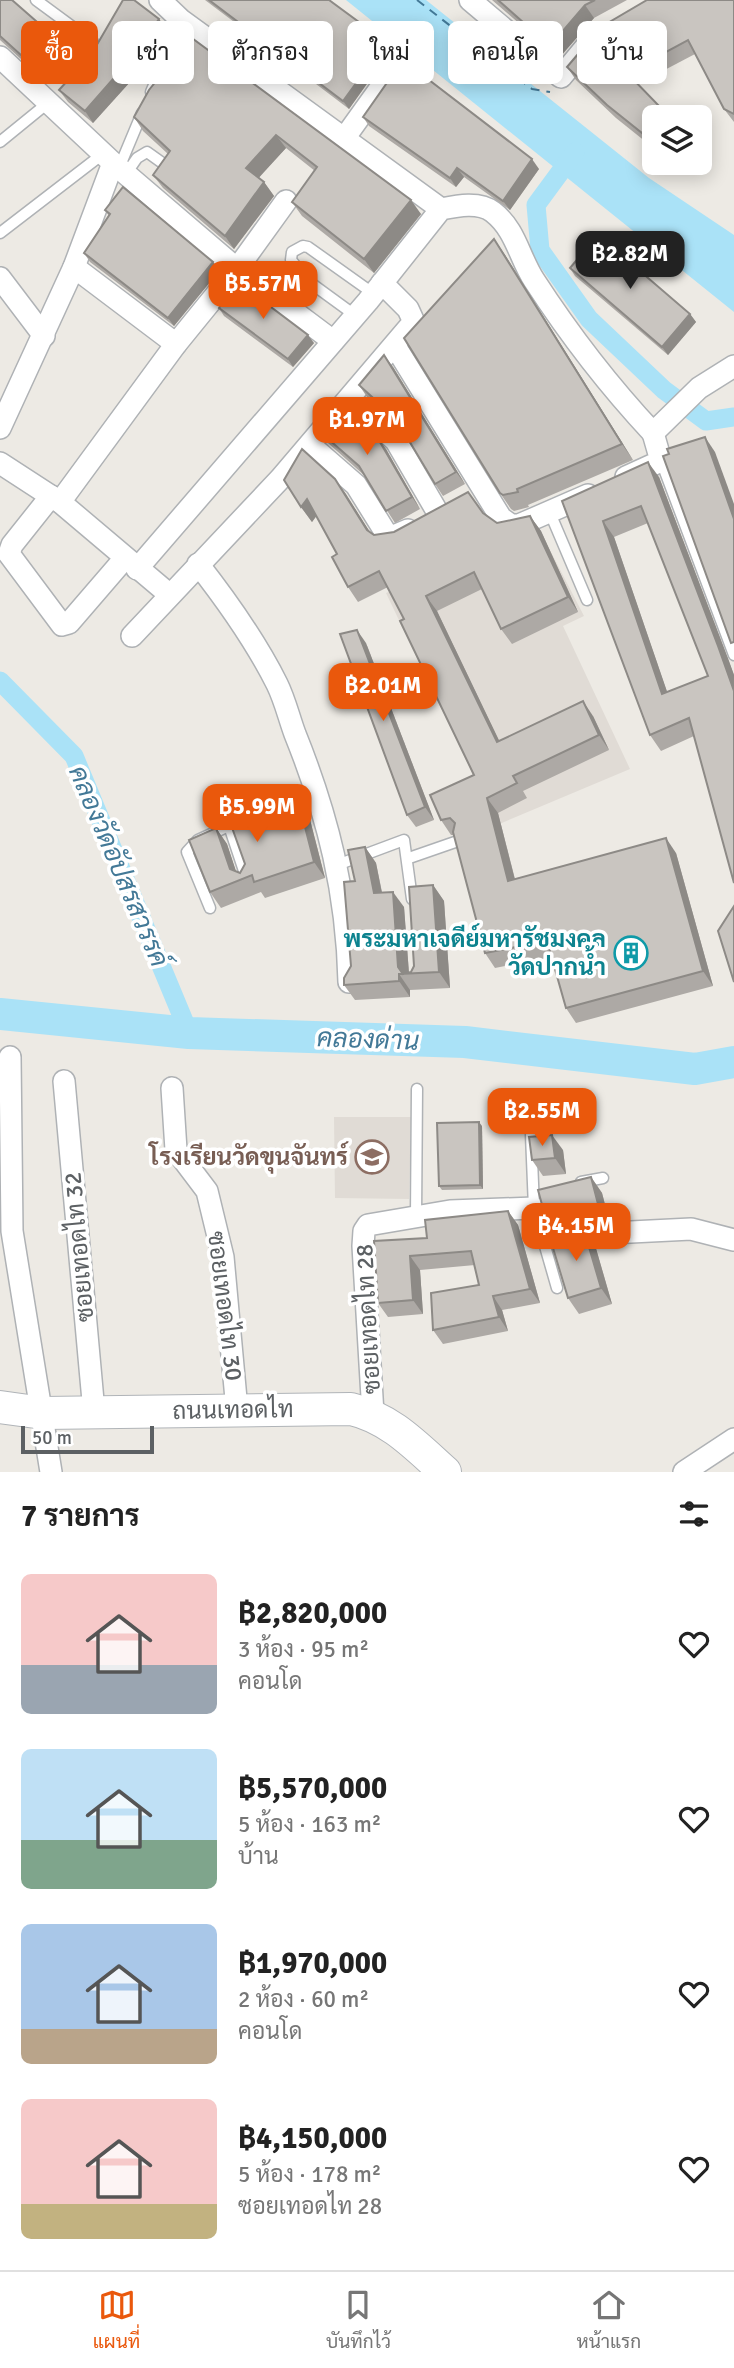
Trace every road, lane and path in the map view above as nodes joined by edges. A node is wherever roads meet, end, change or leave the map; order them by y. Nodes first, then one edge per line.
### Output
1 (36, 0) edge
2 (160, 0) edge
3 (470, 0) edge
4 (181, 20) junction
5 (64, 21) edge
6 (0, 57) edge
7 (577, 57) edge
8 (384, 84) edge
9 (49, 102) junction
10 (344, 140) junction
11 (0, 142) edge
12 (116, 164) junction
13 (167, 167) edge
14 (286, 201) dead end
15 (441, 209) junction
16 (0, 233) edge
17 (74, 267) junction
18 (237, 269) junction
19 (0, 278) edge
20 (378, 289) junction
21 (356, 316) junction
22 (44, 336) junction
23 (333, 341) junction
24 (176, 344) junction
25 (395, 346) junction
26 (734, 366) edge
27 (350, 399) junction
28 (659, 427) junction
29 (0, 428) edge
30 (310, 445) junction
31 (661, 461) junction
32 (0, 463) edge
33 (484, 489) junction
34 (56, 499) junction
35 (438, 513) junction
36 (550, 513) junction
37 (131, 564) junction
38 (198, 564) junction
39 (170, 594) junction
40 (587, 600) dead end
41 (132, 636) dead end
42 (734, 655) edge
43 (254, 815) edge
44 (229, 826) junction
45 (458, 841) edge
46 (409, 858) junction
47 (337, 865) junction
48 (248, 882) edge
49 (210, 908) edge
50 (413, 912) edge
51 (349, 982) edge
52 (10, 1056) dead end
53 (64, 1081) dead end
54 (172, 1088) dead end
55 (417, 1089) dead end
56 (530, 1135) edge
57 (603, 1178) dead end
58 (568, 1185) edge
59 (537, 1196) junction
60 (416, 1216) junction
61 (611, 1233) joint
62 (734, 1240) edge
63 (546, 1250) junction
64 (557, 1288) edge
65 (0, 1407) edge
66 (237, 1410) junction
67 (94, 1412) junction
68 (43, 1413) junction
69 (373, 1414) junction
70 (734, 1439) edge
71 (51, 1472) edge
72 (445, 1472) edge
73 (684, 1472) edge

1 - 5 lane
2 - 4 street
3 - 7 street
4 - 10 street
4 - 12 lane
6 - 9 street
8 - 10 street
9 - 11 lane
9 - 12 street
10 - 15 street
12 - 13 lane
12 - 16 lane
12 - 17 street
12 - 18 street
14 - 18 street
15 - 20 street
15 - 28 street
17 - 22 street
17 - 24 street
18 - 23 street
18 - 24 street
19 - 22 street
20 - 21 street
20 - 21 lane
20 - 25 street
21 - 23 street
22 - 29 street
23 - 37 street
24 - 34 street
25 - 27 street
25 - 33 street
26 - 28 street
27 - 30 street
27 - 35 street
28 - 31 street
30 - 35 street
30 - 38 street
31 - 36 street
31 - 42 lane
32 - 34 street
33 - 35 street
33 - 36 street
34 - 37 street
34 - 37 street
36 - 40 lane
37 - 39 street
38 - 39 street
38 - 47 street
39 - 41 street
43 - 44 lane
44 - 48 lane
44 - 49 lane
45 - 46 lane
46 - 47 lane
46 - 50 lane
47 - 51 street
52 - 68 street
53 - 67 street, ซอยเทอดไท 32
54 - 66 street, ซอยเทอดไท 30
55 - 60 lane
56 - 59 lane
57 - 58 lane
59 - 60 street, ซอยเทอดไท 28
59 - 63 lane
60 - 69 street, ซอยเทอดไท 28
61 - 62 street
61 - 63 lane
63 - 64 lane
65 - 68 main road, ถนนเทอดไท
66 - 67 main road, ถนนเทอดไท
66 - 69 main road, ถนนเทอดไท
67 - 68 main road, ถนนเทอดไท
68 - 71 street
69 - 72 main road, ถนนเทอดไท
70 - 73 street

